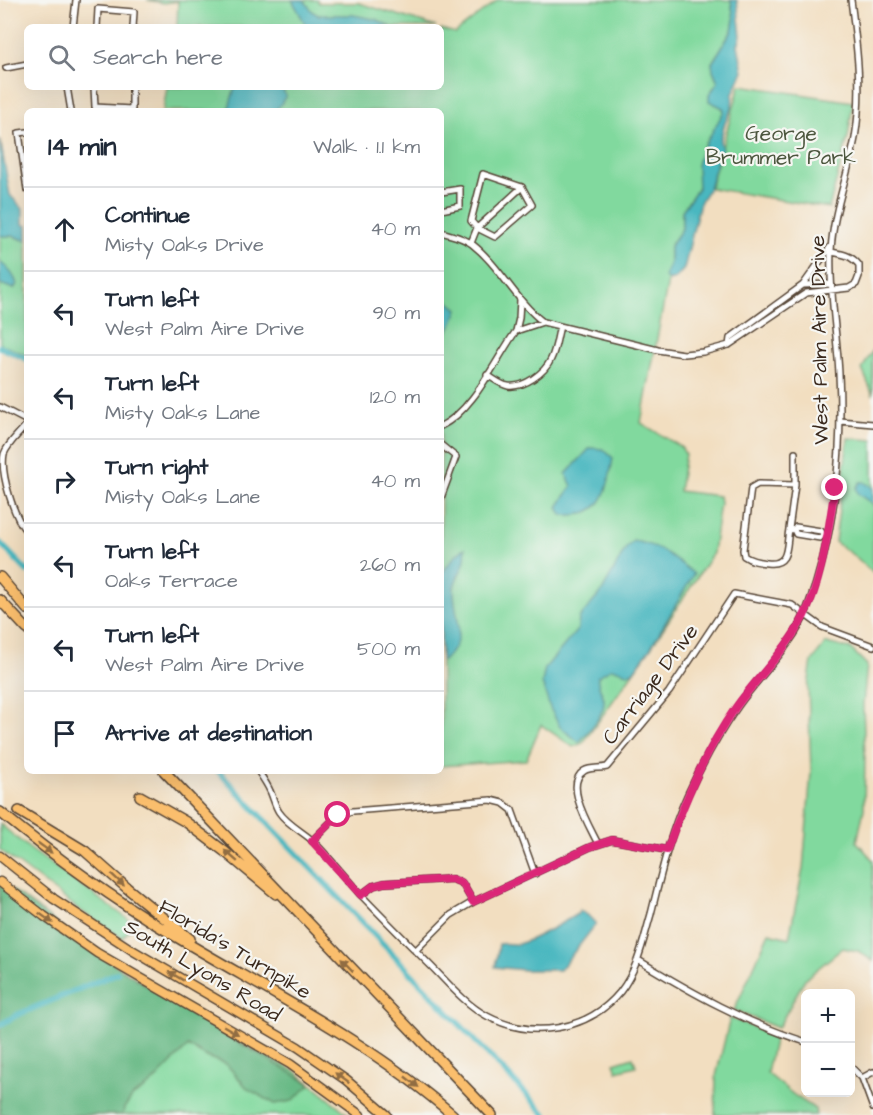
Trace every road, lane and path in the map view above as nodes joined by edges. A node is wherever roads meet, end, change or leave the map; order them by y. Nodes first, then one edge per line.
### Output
1 (76, 0) edge
2 (851, 0) edge
3 (73, 24) edge
4 (97, 24) edge
5 (133, 24) edge
6 (24, 65) edge
7 (6, 68) dead end
8 (68, 90) edge
9 (94, 90) edge
10 (132, 90) edge
11 (70, 108) edge
12 (120, 108) edge
13 (132, 108) edge
14 (24, 132) edge
15 (24, 169) edge
16 (522, 187) junction
17 (444, 192) edge
18 (444, 209) edge
19 (477, 228) junction
20 (444, 233) edge
21 (471, 243) junction
22 (832, 245) junction
23 (831, 252) junction
24 (803, 285) junction
25 (831, 287) junction
26 (520, 299) junction
27 (543, 322) junction
28 (560, 326) junction
29 (516, 331) junction
30 (729, 345) junction
31 (487, 375) junction
32 (0, 407) edge
33 (24, 421) edge
34 (840, 421) junction
35 (444, 424) edge
36 (873, 424) edge
37 (24, 427) edge
38 (444, 447) edge
39 (795, 453) dead end
40 (795, 485) junction
41 (444, 490) edge
42 (24, 529) edge
43 (792, 530) junction
44 (825, 535) junction
45 (0, 577) edge
46 (0, 600) edge
47 (24, 605) edge
48 (805, 614) junction
49 (24, 626) edge
50 (873, 646) edge
51 (167, 774) edge
52 (260, 774) edge
53 (140, 796) dead end
54 (19, 811) dead end
55 (0, 812) edge
56 (312, 841) junction
57 (598, 844) junction
58 (667, 850) junction
59 (0, 856) edge
60 (536, 874) junction
61 (0, 882) edge
62 (361, 895) junction
63 (473, 902) junction
64 (292, 906) junction
65 (202, 951) junction
66 (415, 951) junction
67 (638, 960) junction
68 (801, 1040) edge
69 (855, 1071) edge
70 (873, 1072) edge
71 (862, 1078) junction
72 (873, 1108) edge
73 (360, 1115) edge
74 (387, 1115) edge
75 (453, 1115) edge
76 (492, 1115) edge

1 - 3 street
2 - 22 street, West Palm Aire Drive
4 - 5 street
6 - 7 street
8 - 11 street
9 - 12 street
10 - 13 street
14 - 15 street
16 - 19 street
16 - 19 street
16 - 19 street
17 - 18 street
19 - 21 street
20 - 21 street
21 - 26 street
22 - 23 street, West Palm Aire Drive
22 - 24 street
23 - 25 street, West Palm Aire Drive
23 - 25 street
24 - 25 street
24 - 30 street
25 - 30 street
25 - 34 street, West Palm Aire Drive
26 - 27 street
26 - 29 street
27 - 28 street
27 - 29 street
28 - 30 street
28 - 31 street
29 - 31 street
31 - 35 street
32 - 33 street
34 - 36 street
34 - 44 street, West Palm Aire Drive
37 - 42 street
38 - 41 street
39 - 40 street
40 - 43 street
40 - 43 street
43 - 44 street
44 - 48 street, West Palm Aire Drive
45 - 47 highway
46 - 49 highway
48 - 50 street
48 - 57 street, Carriage Drive
48 - 58 street, West Palm Aire Drive
51 - 64 highway
52 - 56 street
64 -> 53 highway
54 -> 65 highway
55 -> 65 highway, Florida's Turnpike
56 - 60 street
56 - 62 street
57 - 58 street
57 - 60 street
58 - 67 street, West Palm Aire Drive
74 -> 59 main road, South Lyons Road
60 - 63 street
61 -> 73 main road, South Lyons Road
62 - 63 street
62 - 66 street
63 - 66 street
76 -> 64 highway
65 -> 75 highway, Florida's Turnpike
66 - 67 street, West Palm Aire Drive
67 - 68 street
69 - 71 street
70 - 71 street
71 - 72 street

